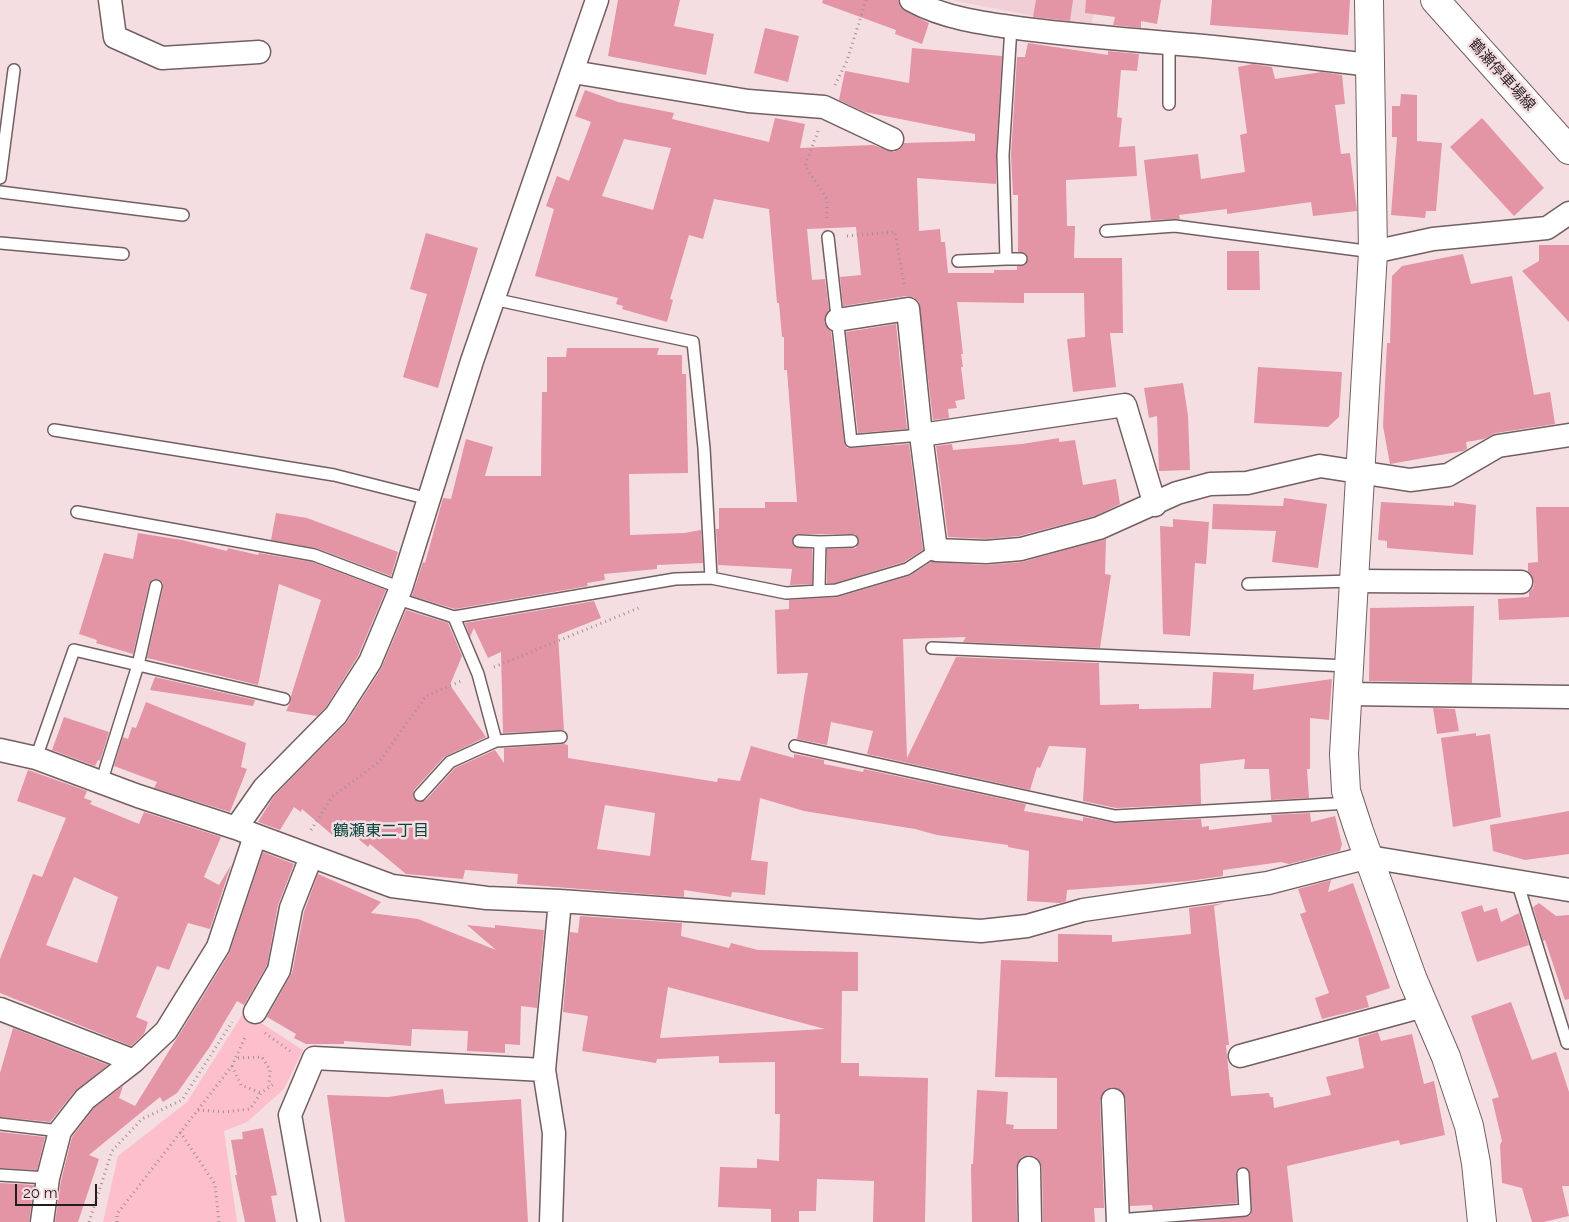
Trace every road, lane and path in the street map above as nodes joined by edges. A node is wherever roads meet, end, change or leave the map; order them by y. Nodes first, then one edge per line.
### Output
1 (110, 0) edge
2 (597, 0) edge
3 (866, 0) edge
4 (911, 0) edge
5 (1369, 0) edge
6 (1435, 0) edge
7 (1012, 27) junction
8 (1169, 43) junction
9 (259, 52) dead end
10 (1368, 66) junction
11 (14, 70) dead end
12 (573, 72) junction
13 (1169, 104) dead end
14 (824, 107) junction
15 (892, 139) dead end
16 (1569, 150) edge
17 (0, 178) edge
18 (0, 192) edge
19 (1569, 213) edge
20 (183, 215) dead end
21 (1106, 231) dead end
22 (828, 237) junction
23 (0, 244) edge
24 (1373, 252) junction
25 (123, 254) dead end
26 (1006, 259) junction
27 (1021, 259) dead end
28 (958, 261) dead end
29 (493, 300) junction
30 (908, 309) junction
31 (837, 320) junction
32 (54, 430) dead end
33 (921, 435) junction
34 (1569, 435) edge
35 (1358, 473) junction
36 (429, 499) junction
37 (1155, 505) junction
38 (77, 512) dead end
39 (852, 540) dead end
40 (799, 541) dead end
41 (820, 542) junction
42 (936, 550) junction
43 (711, 578) junction
44 (1352, 581) junction
45 (1521, 582) dead end
46 (1248, 584) dead end
47 (156, 586) dead end
48 (819, 590) junction
49 (398, 593) junction
50 (454, 617) junction
51 (932, 648) dead end
52 (138, 665) junction
53 (1349, 666) junction
54 (1347, 694) junction
55 (1569, 697) edge
56 (284, 699) dead end
57 (561, 737) dead end
58 (496, 741) junction
59 (795, 746) dead end
60 (0, 750) edge
61 (36, 758) junction
62 (101, 783) junction
63 (420, 795) dead end
64 (1350, 803) junction
65 (246, 832) junction
66 (311, 857) junction
67 (1369, 857) junction
68 (1517, 881) junction
69 (1569, 890) edge
70 (560, 901) junction
71 (1424, 1006) junction
72 (0, 1009) edge
73 (253, 1018) junction
74 (233, 1020) dead end
75 (1567, 1043) dead end
76 (291, 1052) dead end
77 (1240, 1056) dead end
78 (238, 1058) junction
79 (134, 1062) junction
80 (232, 1066) junction
81 (544, 1070) junction
82 (276, 1082) dead end
83 (269, 1087) junction
84 (262, 1093) junction
85 (1113, 1100) dead end
86 (197, 1110) junction
87 (0, 1124) edge
88 (60, 1131) junction
89 (180, 1132) junction
90 (1029, 1168) dead end
91 (1243, 1174) dead end
92 (0, 1175) edge
93 (48, 1178) junction
94 (1118, 1221) edge
95 (42, 1222) edge
96 (89, 1222) edge
97 (117, 1222) edge
98 (219, 1222) edge
99 (309, 1222) edge
100 (552, 1222) edge
101 (1030, 1222) edge
102 (1482, 1222) edge

1 - 9 street
2 - 12 street
3 - 14 path
4 - 7 street
5 - 10 street
6 - 16 street, 鶴瀬停車場線
7 - 8 street
7 - 26 lane
8 - 10 street
8 - 13 lane
10 - 24 street
11 - 17 lane
12 - 14 street
12 - 29 street
14 - 15 street
14 - 22 path
18 - 20 lane
19 - 24 street
21 - 24 lane
22 - 30 path
22 - 31 lane
23 - 25 lane
24 - 35 street
26 - 27 lane
26 - 28 lane
29 - 36 street
29 - 43 lane
30 - 31 street
30 - 33 street
31 - 33 lane
32 - 36 lane
33 - 37 street
33 - 42 street
34 - 35 street
35 - 37 street
35 - 44 street
36 - 49 street
37 - 42 street
38 - 49 lane
39 - 41 lane
40 - 41 lane
41 - 48 lane
42 - 48 lane
43 - 48 lane
43 - 50 lane
44 - 45 street
44 - 46 lane
44 - 53 street
47 - 52 lane
49 - 50 lane
49 - 65 street
50 - 58 lane
51 - 53 lane
52 - 56 lane
52 - 61 lane
52 - 62 lane
53 - 54 street
54 - 55 street
54 - 64 street
57 - 58 lane
58 - 63 lane
59 - 64 lane
60 - 61 street
61 - 62 street
62 - 65 street
64 - 67 street
65 - 66 street
65 - 79 street
66 - 70 street
66 - 73 street
67 - 68 street
67 - 70 street
67 - 71 street
68 - 69 street
68 - 75 lane
70 - 81 street
71 - 77 street
71 - 102 street
72 - 79 street
73 - 76 path
73 - 78 path
74 - 96 path
78 - 80 path
78 - 83 path
79 - 88 street
80 - 84 path
80 - 86 path
81 - 99 street
81 - 100 street
82 - 83 path
83 - 84 path
84 - 86 path
85 - 94 street
86 - 89 path
87 - 88 lane
88 - 93 street
89 - 97 path
89 - 98 path
90 - 101 street
91 - 94 lane
92 - 93 lane
93 - 95 street

